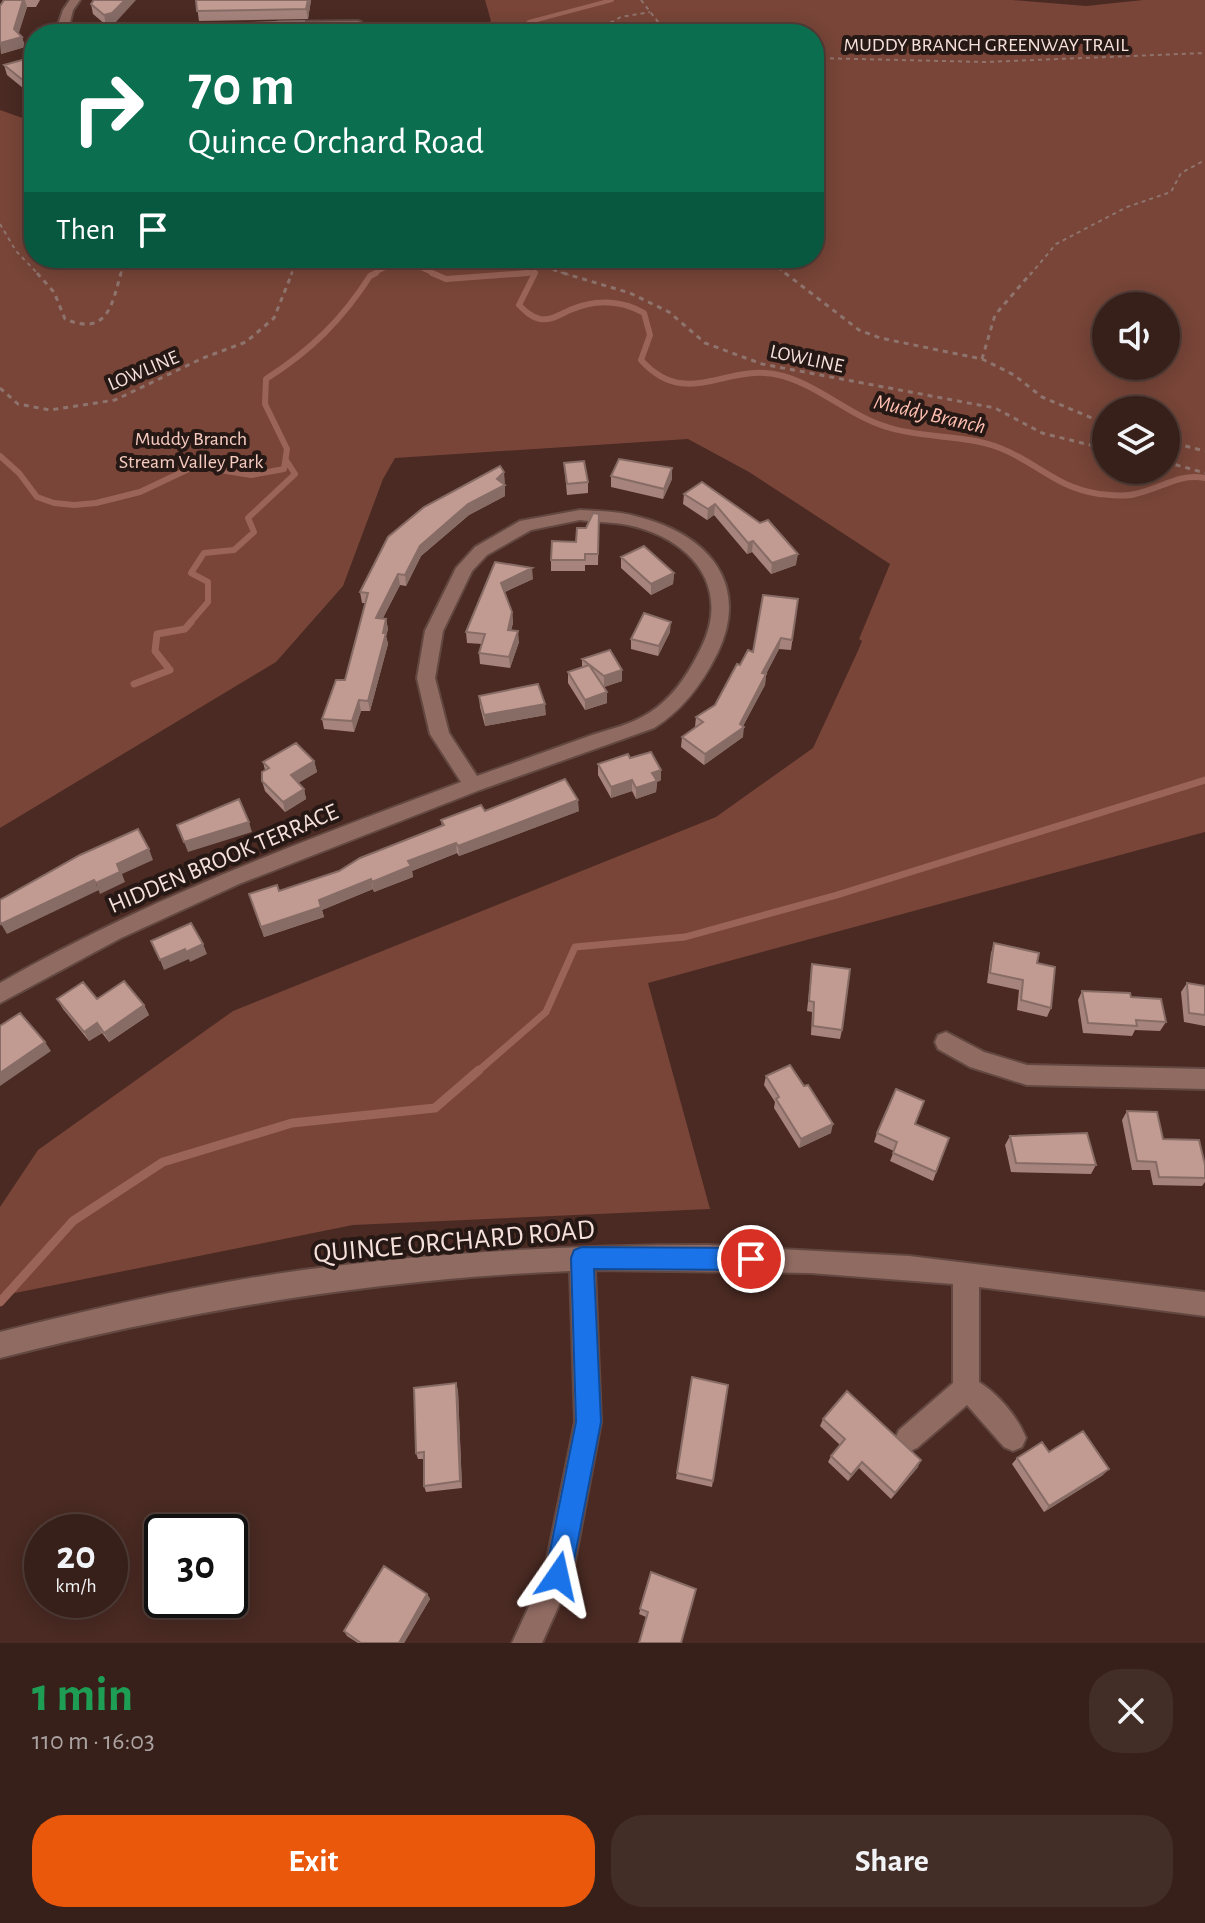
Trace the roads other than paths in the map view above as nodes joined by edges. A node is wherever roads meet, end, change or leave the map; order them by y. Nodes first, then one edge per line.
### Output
1 (75, 0) edge
2 (64, 24) edge
3 (473, 785) junction
4 (0, 994) edge
5 (946, 1042) dead end
6 (1205, 1079) edge
7 (582, 1258) junction
8 (966, 1274) junction
9 (1205, 1304) edge
10 (0, 1345) edge
11 (966, 1389) junction
12 (1013, 1438) dead end
13 (908, 1439) dead end
14 (527, 1643) edge

1 - 2 street
3 - 3 street, HIDDEN BROOK TERRACE
3 - 4 street, HIDDEN BROOK TERRACE
5 - 6 street
7 - 8 street, QUINCE ORCHARD ROAD
7 - 10 street, QUINCE ORCHARD ROAD
7 - 14 street
8 - 9 street, QUINCE ORCHARD ROAD
8 - 11 street
11 - 12 street
11 - 13 street

